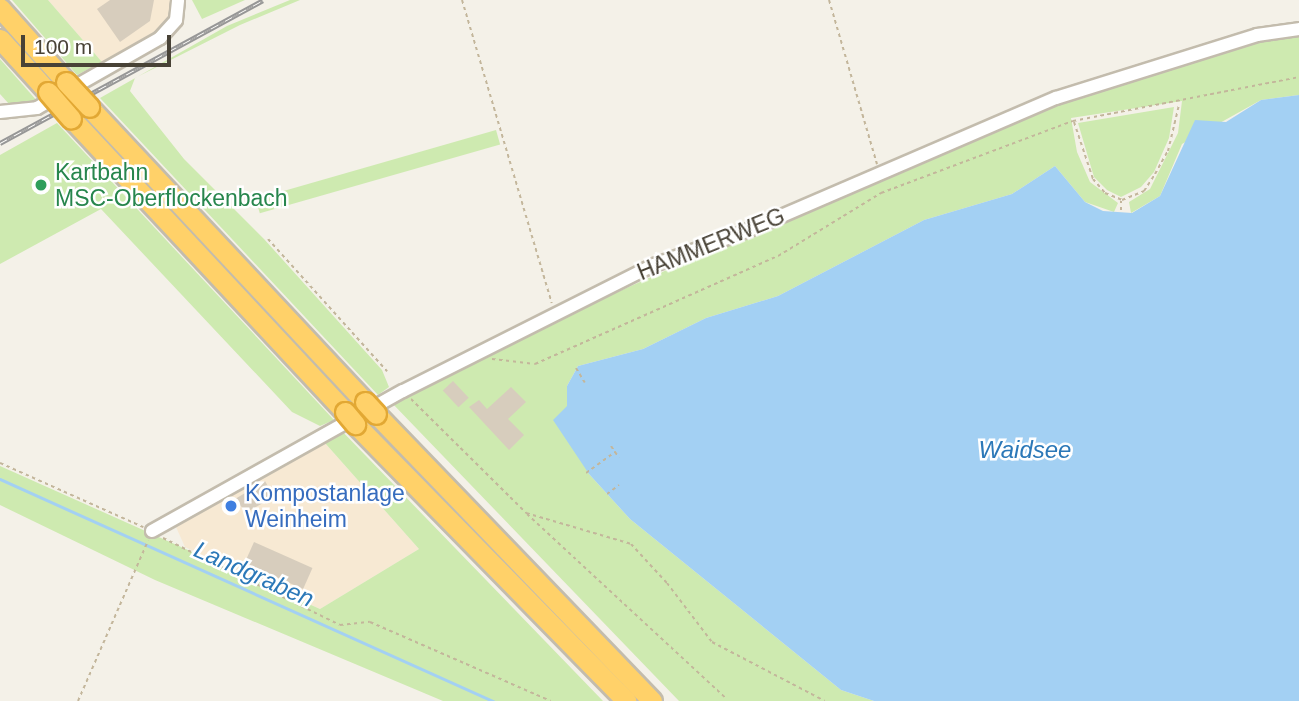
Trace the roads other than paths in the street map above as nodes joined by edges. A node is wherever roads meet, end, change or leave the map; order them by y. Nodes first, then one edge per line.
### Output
1 (178, 0) edge
2 (0, 8) edge
3 (1299, 29) edge
4 (0, 39) edge
5 (42, 100) junction
6 (0, 112) edge
7 (150, 536) road end
8 (626, 701) edge
9 (652, 701) edge

1 - 5 street
2 - 9 highway, bridge
3 - 7 street, HAMMERWEG
4 - 5 highway
5 - 6 street
5 - 8 highway, bridge

